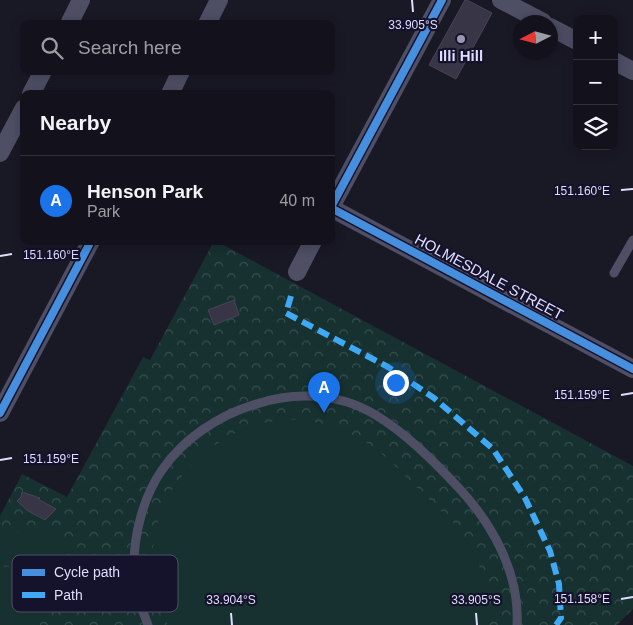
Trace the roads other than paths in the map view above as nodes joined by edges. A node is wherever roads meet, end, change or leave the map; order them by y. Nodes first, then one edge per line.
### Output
1 (81, 0) edge
2 (219, 0) edge
3 (442, 0) edge
4 (501, 0) edge
5 (530, 15) edge
6 (71, 20) edge
7 (209, 20) edge
8 (558, 30) edge
9 (573, 39) edge
10 (618, 63) edge
11 (633, 71) edge
12 (41, 75) edge
13 (180, 75) edge
14 (33, 90) edge
15 (172, 90) edge
16 (20, 116) edge
17 (0, 153) edge
18 (335, 201) edge
19 (335, 210) edge
20 (633, 240) edge
21 (89, 245) edge
22 (311, 245) edge
23 (297, 272) dead end
24 (614, 273) dead end
25 (633, 369) edge
26 (0, 413) edge
27 (134, 555) edge
28 (144, 612) edge
29 (148, 625) edge
30 (517, 625) edge

1 - 6 street
2 - 7 street
3 - 18 street
4 - 5 street
8 - 9 street
10 - 11 street
12 - 14 street
13 - 15 street
16 - 17 street
19 - 25 street, HOLMESDALE STREET
20 - 24 lane
21 - 26 street
22 - 23 street
27 - 30 lane
28 - 29 lane

